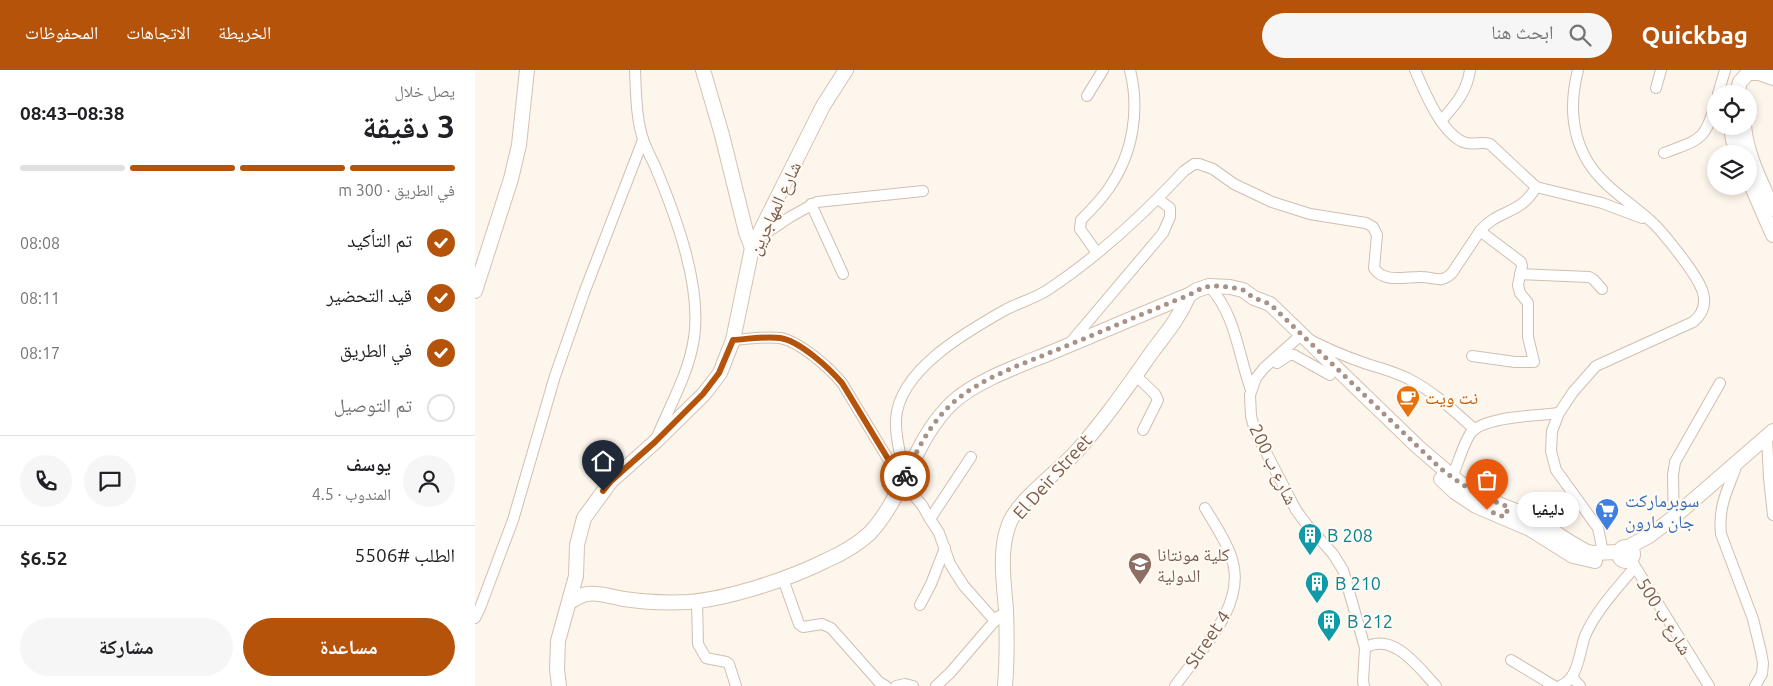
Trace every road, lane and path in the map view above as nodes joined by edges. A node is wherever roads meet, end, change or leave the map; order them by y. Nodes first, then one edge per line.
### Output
1 (527, 70) edge
2 (635, 70) edge
3 (703, 70) edge
4 (846, 70) edge
5 (1103, 70) edge
6 (1130, 70) edge
7 (1415, 70) edge
8 (1470, 70) edge
9 (1578, 70) edge
10 (1661, 70) edge
11 (1725, 70) edge
12 (1747, 71) edge
13 (1773, 78) edge
14 (1721, 85) edge
15 (1740, 85) edge
16 (1656, 88) dead end
17 (1087, 96) dead end
18 (1441, 121) junction
19 (1707, 127) edge
20 (1746, 135) edge
21 (643, 140) junction
22 (1664, 153) dead end
23 (1536, 187) junction
24 (1757, 190) edge
25 (923, 191) dead end
26 (1762, 196) junction
27 (1158, 199) junction
28 (811, 204) junction
29 (1773, 209) edge
30 (1654, 224) junction
31 (1480, 231) junction
32 (1773, 235) edge
33 (754, 244) junction
34 (1097, 253) junction
35 (843, 274) dead end
36 (1520, 274) junction
37 (1209, 286) junction
38 (1602, 289) dead end
39 (475, 291) edge
40 (1189, 295) junction
41 (1297, 337) junction
42 (733, 340) junction
43 (1069, 344) junction
44 (1472, 356) dead end
45 (1259, 374) junction
46 (1331, 375) junction
47 (1136, 376) junction
48 (1720, 383) dead end
49 (1251, 390) junction
50 (1559, 413) junction
51 (1474, 429) junction
52 (1143, 430) dead end
53 (1770, 438) edge
54 (655, 442) junction
55 (971, 457) dead end
56 (1737, 463) junction
57 (904, 478) junction
58 (1732, 478) junction
59 (1450, 481) junction
60 (1205, 508) dead end
61 (1773, 515) edge
62 (930, 518) junction
63 (1674, 522) junction
64 (1566, 546) junction
65 (945, 548) junction
66 (1603, 552) junction
67 (1627, 557) junction
68 (577, 569) junction
69 (783, 578) junction
70 (595, 594) junction
71 (697, 601) junction
72 (570, 602) junction
73 (920, 605) dead end
74 (1006, 608) junction
75 (475, 618) edge
76 (995, 621) junction
77 (1365, 648) junction
78 (1511, 660) dead end
79 (1699, 672) junction
80 (1572, 677) junction
81 (1757, 685) edge
82 (559, 686) edge
83 (736, 686) edge
84 (885, 686) edge
85 (896, 686) edge
86 (913, 686) edge
87 (936, 686) edge
88 (1005, 686) edge
89 (1175, 686) edge
90 (1364, 686) edge
91 (1436, 686) edge
92 (1554, 686) edge
93 (1560, 686) edge
94 (1580, 686) edge
95 (1697, 686) edge
96 (1709, 686) edge

1 - 39 street
2 - 21 street
3 - 33 street
4 - 33 street, شارع المهاجرين
5 - 17 street
6 - 34 street
7 - 18 street
8 - 18 street
9 - 30 street
10 - 16 street
11 - 14 street
12 - 13 street
12 - 15 street
18 - 23 street
19 - 22 street
20 - 26 street
21 - 54 street
21 - 75 street
23 - 30 street
23 - 31 street
24 - 26 street
25 - 28 street
26 - 29 street
26 - 32 street
27 - 31 street
27 - 34 street
27 - 43 street
28 - 33 street
28 - 35 street
30 - 50 street
31 - 36 street
33 - 42 street, شارع المهاجرين
34 - 57 street
36 - 38 street
36 - 44 street
37 - 40 street
37 - 41 street
37 - 49 street
40 - 43 street
40 - 47 street, El Deir Street
41 - 45 street, شارع ب 200
41 - 46 street
41 - 51 street
41 - 59 street
42 - 54 street, شارع المهاجرين
42 - 57 street
43 - 57 street
45 - 46 street
45 - 49 street, شارع ب 200
46 - 59 street
47 - 52 street
47 - 74 street, El Deir Street
48 - 63 street
49 - 77 street, شارع ب 200
50 - 51 street
50 - 66 street
51 - 59 street
53 - 56 street
53 - 58 street
53 - 61 street
54 - 68 street, شارع المهاجرين
55 - 62 street
56 - 58 street
56 - 63 street
57 - 62 street
57 - 69 street
58 - 63 street
58 - 81 street
59 - 64 street
60 - 89 street, Street 4
62 - 65 street
63 - 67 street
64 - 66 street
64 - 67 street
65 - 73 street
65 - 76 street
66 - 67 street
67 - 79 street, شارع ب 500
67 - 80 street
68 - 70 street
68 - 72 street, شارع المهاجرين
69 - 71 street
69 - 84 street
70 - 71 street
70 - 72 street
71 - 83 street
72 - 82 street, شارع المهاجرين
74 - 76 street
74 - 88 street, El Deir Street
76 - 87 street
77 - 90 street, شارع ب 200
77 - 91 street
78 - 92 street
79 - 95 street
79 - 96 street, شارع ب 500
80 - 93 street
80 - 94 street
85 - 86 street

